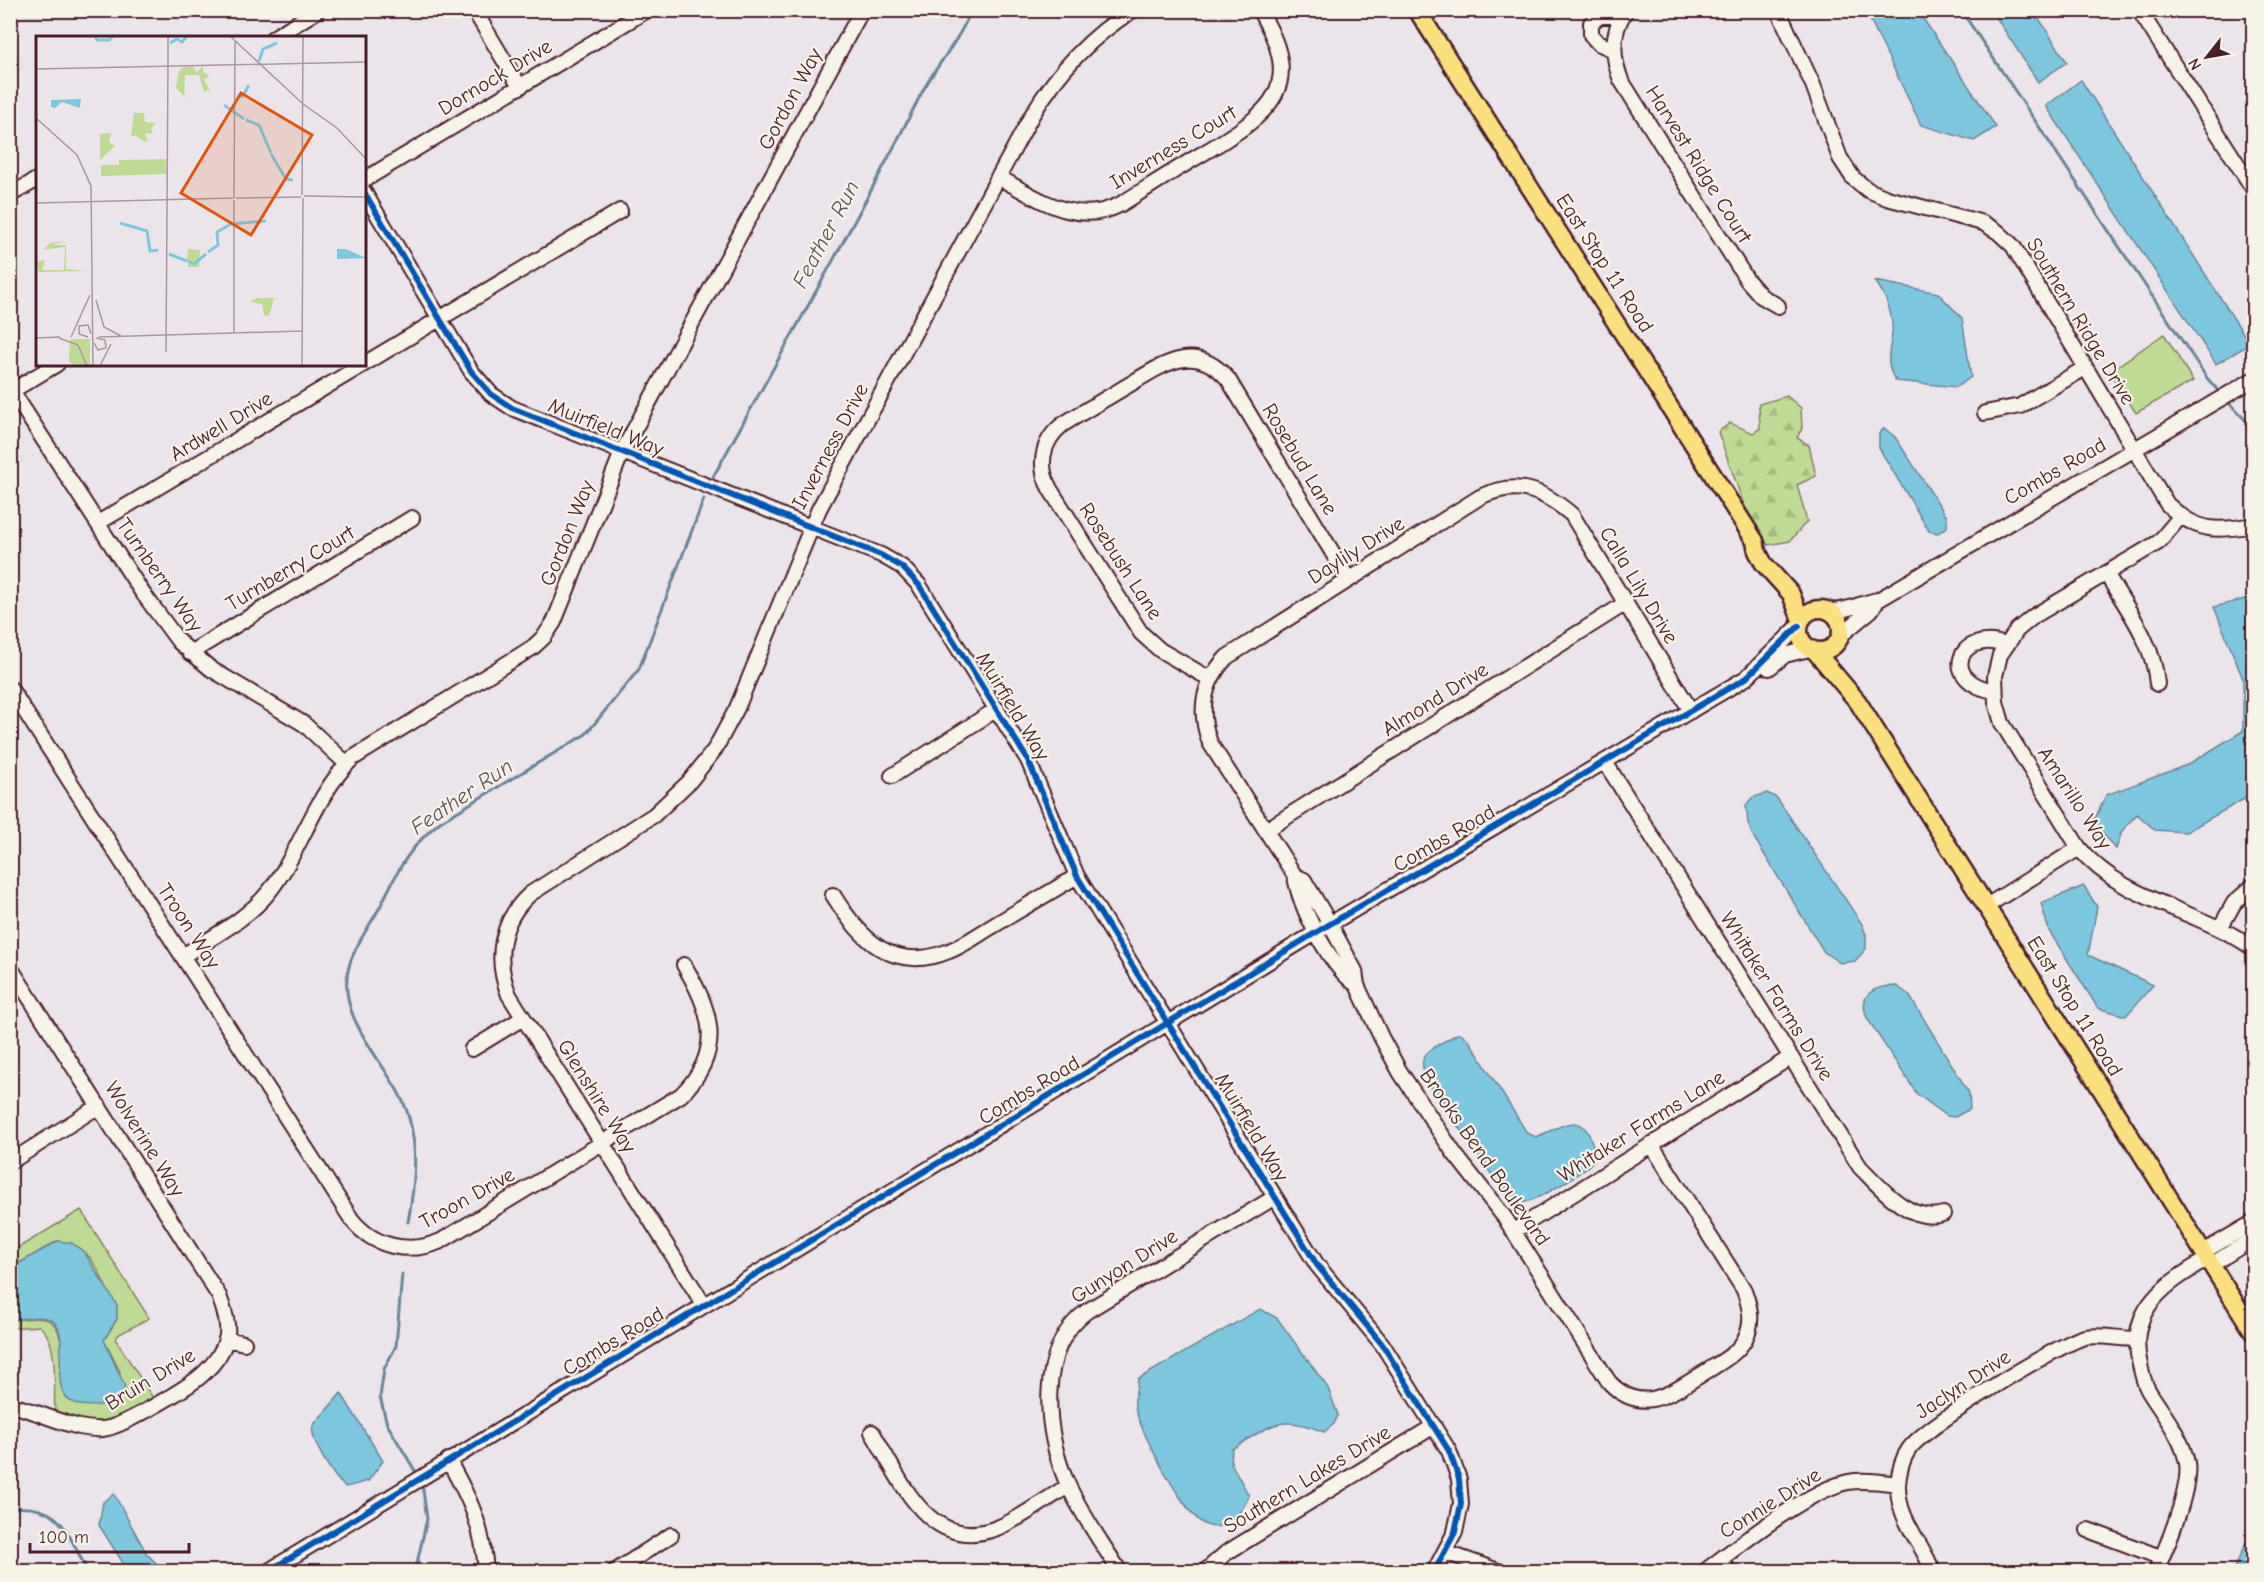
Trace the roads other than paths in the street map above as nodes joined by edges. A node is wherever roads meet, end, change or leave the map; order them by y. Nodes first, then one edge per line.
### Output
1 (318, 10) edge
2 (474, 10) edge
3 (647, 10) edge
4 (862, 10) edge
5 (1259, 10) edge
6 (1417, 10) edge
7 (1778, 10) edge
8 (2139, 10) edge
9 (1128, 12) edge
10 (1624, 13) edge
11 (276, 36) edge
12 (1614, 50) junction
13 (520, 87) junction
14 (998, 177) junction
15 (366, 179) edge
16 (36, 180) edge
17 (2253, 190) edge
18 (10, 195) edge
19 (366, 195) edge
20 (620, 211) dead end
21 (1778, 306) dead end
22 (440, 319) junction
23 (366, 363) edge
24 (1212, 365) joint
25 (53, 366) edge
26 (361, 366) edge
27 (2085, 368) junction
28 (2253, 379) edge
29 (11, 390) edge
30 (1985, 414) dead end
31 (2134, 449) junction
32 (622, 452) junction
33 (1539, 492) joint
34 (2180, 517) junction
35 (412, 518) dead end
36 (98, 523) junction
37 (2253, 525) edge
38 (810, 527) junction
39 (1755, 541) junction
40 (2106, 573) junction
41 (1349, 580) junction
42 (1878, 600) junction
43 (1626, 603) junction
44 (1826, 610) junction
45 (1800, 623) junction
46 (1839, 639) junction
47 (2006, 645) junction
48 (1812, 650) junction
49 (190, 653) junction
50 (1746, 678) junction
51 (1210, 679) junction
52 (2157, 684) dead end
53 (10, 688) edge
54 (1995, 692) junction
55 (1858, 702) junction
56 (997, 709) junction
57 (1691, 711) junction
58 (1605, 762) junction
59 (347, 764) junction
60 (892, 776) dead end
61 (1266, 830) junction
62 (2079, 848) junction
63 (1077, 876) junction
64 (1295, 876) junction
65 (2253, 885) edge
66 (833, 895) dead end
67 (523, 900) joint
68 (1985, 907) junction
69 (1330, 924) junction
70 (2220, 928) junction
71 (1317, 932) junction
72 (2253, 949) edge
73 (183, 956) junction
74 (684, 965) dead end
75 (10, 967) edge
76 (1357, 985) junction
77 (523, 1018) junction
78 (1169, 1024) junction
79 (472, 1049) dead end
80 (1791, 1057) junction
81 (99, 1106) junction
82 (602, 1143) junction
83 (1651, 1144) junction
84 (10, 1162) edge
85 (331, 1187) joint
86 (1275, 1197) junction
87 (1943, 1214) dead end
88 (2253, 1222) edge
89 (1514, 1231) junction
90 (2253, 1238) edge
91 (2207, 1258) junction
92 (704, 1305) junction
93 (2253, 1333) edge
94 (226, 1339) junction
95 (2134, 1339) junction
96 (244, 1344) dead end
97 (10, 1405) edge
98 (1434, 1426) junction
99 (872, 1432) dead end
100 (448, 1460) junction
101 (1898, 1484) junction
102 (1068, 1486) junction
103 (2088, 1530) dead end
104 (671, 1535) dead end
105 (1445, 1552) junction
106 (2160, 1557) junction
107 (1720, 1560) junction
108 (267, 1572) edge
109 (486, 1572) edge
110 (614, 1572) edge
111 (1119, 1572) edge
112 (1204, 1572) edge
113 (1434, 1572) edge
114 (1501, 1572) edge
115 (1704, 1572) edge
116 (1730, 1572) edge
117 (1933, 1572) edge
118 (2155, 1572) edge

1 - 11 street
2 - 13 street
3 - 13 street, Dornock Drive
4 - 32 street, Gordon Way
5 - 14 street, Inverness Court
6 - 39 main road, East Stop 11 Road
7 - 27 street, Southern Ridge Drive
8 - 17 street
9 - 14 street, Inverness Drive
10 - 12 street, Harvest Ridge Court
10 - 12 street
12 - 21 street, Harvest Ridge Court
13 - 15 street, Dornock Drive
14 - 38 street, Inverness Drive
16 - 18 street
19 - 22 street, Muirfield Way
20 - 22 street, Ardwell Drive
22 - 23 street, Ardwell Drive
22 - 32 street, Muirfield Way
24 - 41 street, Rosebud Lane
24 - 51 street, Rosebush Lane
25 - 29 street
26 - 36 street, Ardwell Drive
27 - 30 street
27 - 31 street, Southern Ridge Drive
28 - 31 street, Combs Road
29 - 36 street, Turnberry Way
31 - 34 street, Southern Ridge Drive
31 - 42 street, Combs Road
32 - 38 street, Muirfield Way
32 - 59 street, Gordon Way
33 - 41 street, Daylily Drive
33 - 43 street, Calla Lily Drive
34 - 37 street
34 - 40 street
35 - 49 street, Turnberry Court
36 - 49 street, Turnberry Way
38 - 56 street, Muirfield Way
38 - 67 street, Inverness Drive
39 - 44 main road, East Stop 11 Road
39 - 45 main road, East Stop 11 Road
40 - 47 street
40 - 52 street
41 - 51 street, Daylily Drive
42 - 44 street, Combs Road
42 - 46 street, Combs Road
43 - 57 street, Calla Lily Drive
43 - 61 street, Almond Drive
44 - 45 main road
44 - 46 main road
45 - 48 main road
45 - 50 street, Combs Road
46 - 48 main road
46 - 55 main road, East Stop 11 Road
47 - 54 street, Amarillo Way
47 - 54 street
48 - 50 street, Combs Road
48 - 55 main road, East Stop 11 Road
49 - 59 street, Turnberry Way
50 - 57 street, Combs Road
51 - 61 street
53 - 73 street, Troon Way
54 - 62 street, Amarillo Way
55 - 68 main road, East Stop 11 Road
56 - 60 street
56 - 63 street, Muirfield Way
57 - 58 street, Combs Road
58 - 69 street, Combs Road
58 - 80 street, Whitaker Farms Drive
59 - 73 street, Gordon Way
61 - 64 street
62 - 68 street
62 - 70 street, Amarillo Way
63 - 66 street
63 - 78 street, Muirfield Way
64 - 69 street
64 - 71 street
65 - 70 street
67 - 77 street, Glenshire Way
68 - 91 main road, East Stop 11 Road
69 - 71 street, Combs Road
69 - 76 street, Brooks Bend Boulevard
70 - 72 street, Amarillo Way
71 - 76 street
71 - 78 street, Combs Road
73 - 85 street, Troon Way
74 - 82 street, Troon Drive
75 - 81 street, Wolverine Way
76 - 89 street, Brooks Bend Boulevard
77 - 79 street
77 - 82 street, Glenshire Way
78 - 86 street, Muirfield Way
78 - 92 street, Combs Road
80 - 83 street, Whitaker Farms Lane
80 - 87 street, Whitaker Farms Drive
81 - 84 street
81 - 94 street, Wolverine Way
82 - 85 street, Troon Drive
82 - 92 street, Glenshire Way
83 - 89 street, Whitaker Farms Lane
83 - 89 street, Brooks Bend Boulevard
86 - 98 street, Muirfield Way
86 - 102 street, Gunyon Drive
88 - 91 street
90 - 91 street
91 - 93 main road, East Stop 11 Road
91 - 95 street
92 - 100 street, Combs Road
94 - 96 street
94 - 97 street, Bruin Drive
95 - 101 street, Jaclyn Drive
95 - 106 street
98 - 105 street, Muirfield Way
98 - 112 street, Southern Lakes Drive
99 - 102 street
100 - 108 street, Combs Road
100 - 109 street
101 - 107 street, Connie Drive
101 - 117 street, Jaclyn Drive
102 - 111 street, Gunyon Drive
103 - 106 street
104 - 110 street
105 - 113 street, Muirfield Way
105 - 114 street
106 - 118 street
107 - 115 street, Connie Drive
107 - 116 street

